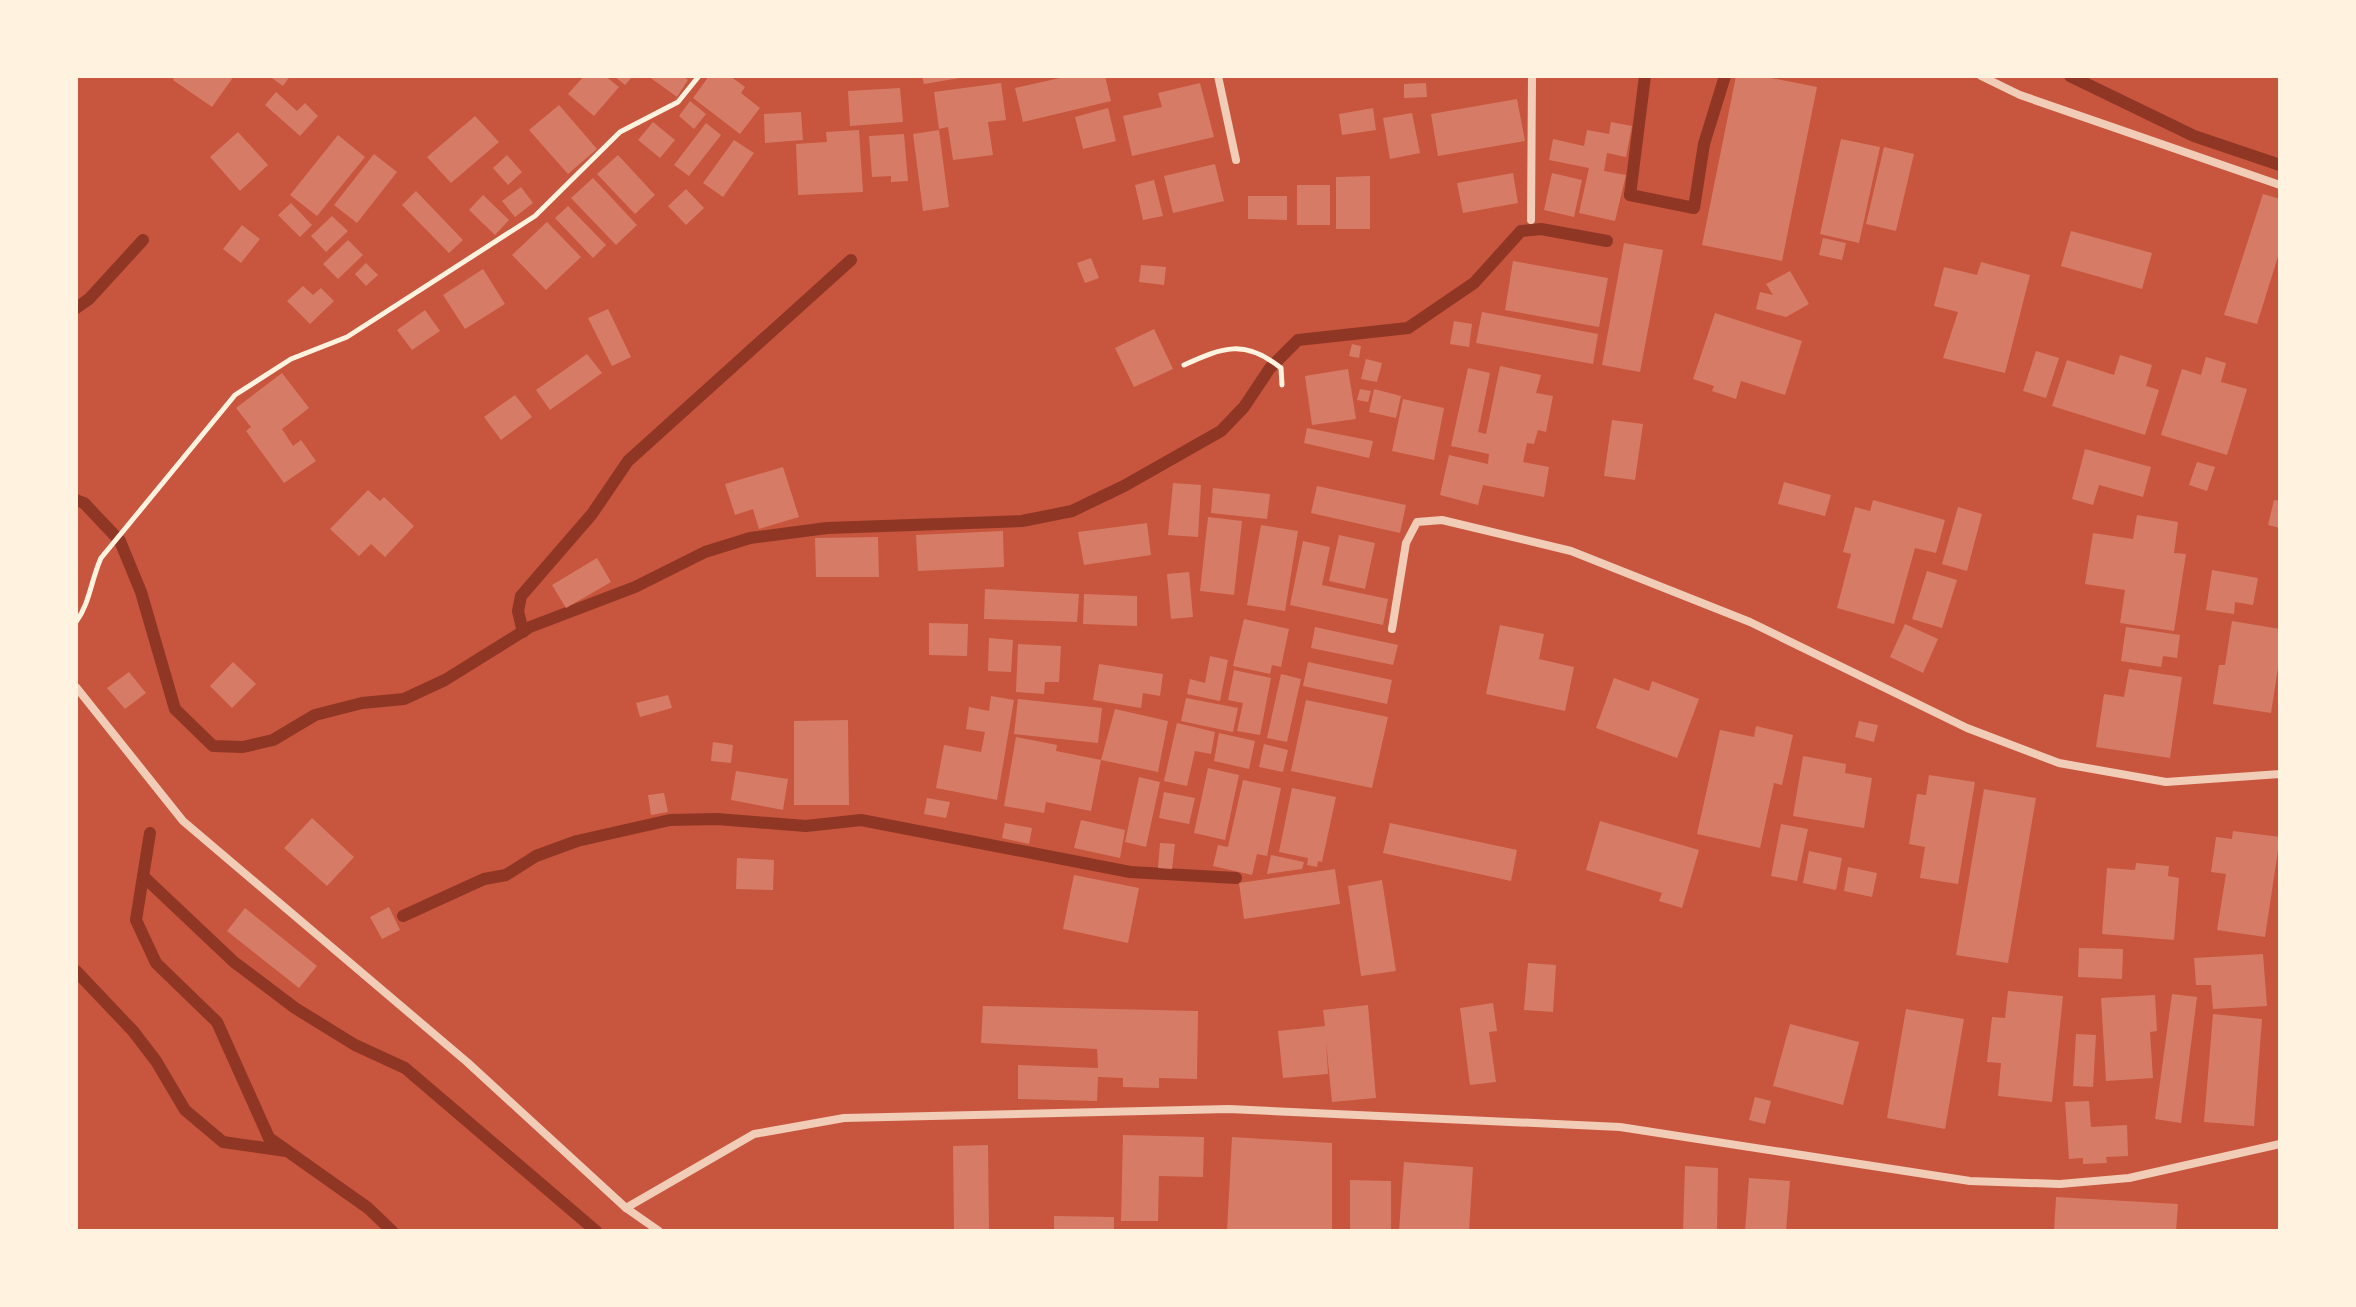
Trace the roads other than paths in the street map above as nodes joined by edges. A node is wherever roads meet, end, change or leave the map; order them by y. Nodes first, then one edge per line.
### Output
1 (1218, 76) edge
2 (1532, 76) edge
3 (1981, 76) edge
4 (1236, 160) dead end
5 (2280, 185) edge
6 (1531, 220) dead end
7 (1392, 629) dead end
8 (76, 687) edge
9 (2280, 774) edge
10 (2280, 1144) edge
11 (626, 1208) junction
12 (659, 1231) edge

1 - 4 street
2 - 6 street
3 - 5 street
7 - 9 street
8 - 11 street
10 - 11 street
11 - 12 street

